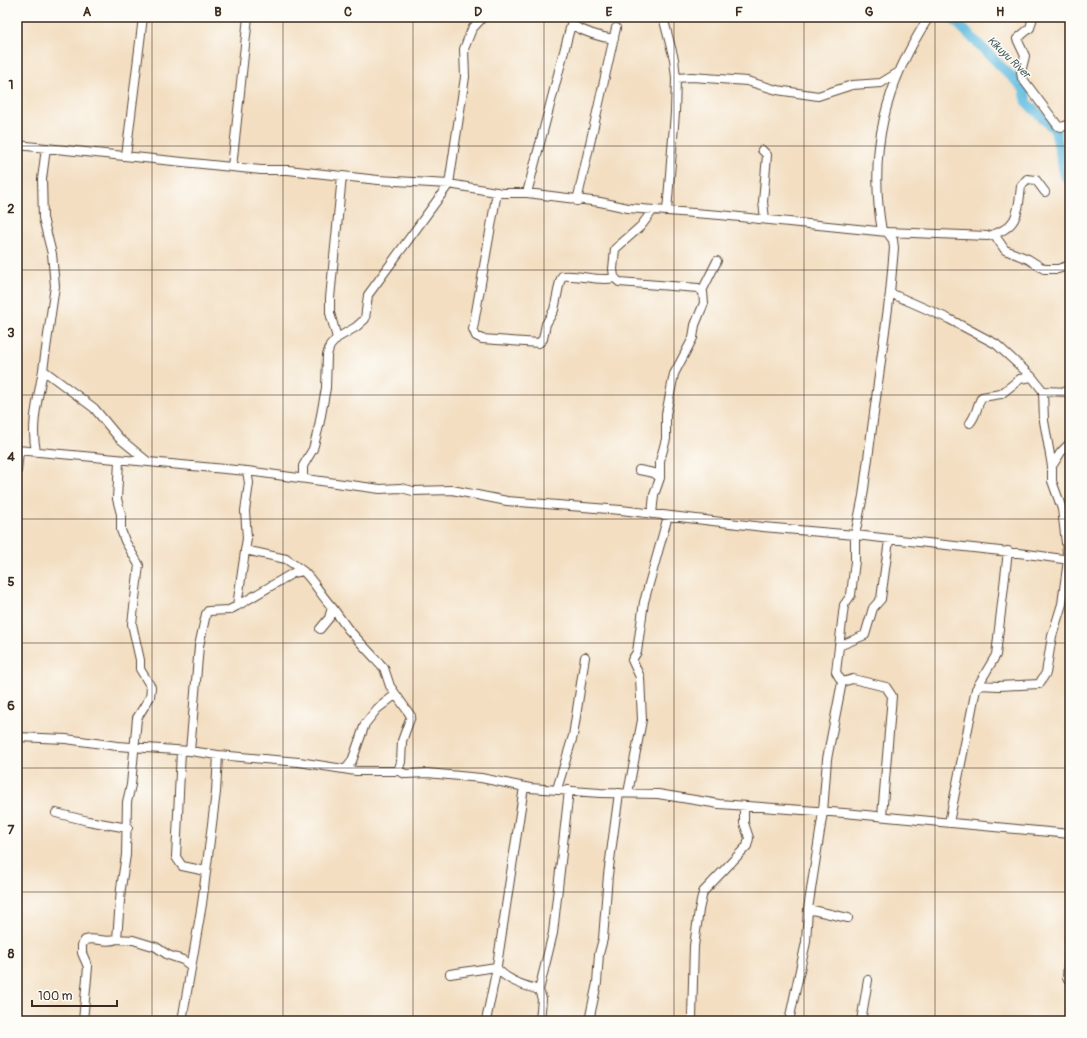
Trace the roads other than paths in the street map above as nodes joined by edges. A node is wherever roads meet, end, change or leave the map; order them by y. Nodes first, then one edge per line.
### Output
1 (143, 17) edge
2 (248, 17) edge
3 (484, 17) edge
4 (663, 17) edge
5 (929, 17) edge
6 (1034, 17) edge
7 (572, 21) edge
8 (616, 28) dead end
9 (614, 39) junction
10 (899, 72) junction
11 (676, 78) junction
12 (1070, 124) edge
13 (17, 145) edge
14 (46, 148) junction
15 (762, 150) dead end
16 (126, 156) junction
17 (232, 167) junction
18 (342, 176) junction
19 (449, 184) junction
20 (497, 192) junction
21 (1045, 192) dead end
22 (527, 193) junction
23 (577, 201) junction
24 (653, 210) junction
25 (667, 211) junction
26 (765, 219) junction
27 (884, 232) junction
28 (994, 234) junction
29 (717, 261) dead end
30 (1070, 265) edge
31 (615, 278) junction
32 (702, 291) junction
33 (890, 293) junction
34 (337, 338) junction
35 (43, 370) junction
36 (1032, 377) junction
37 (1043, 391) junction
38 (1070, 392) edge
39 (970, 423) dead end
40 (1070, 443) edge
41 (18, 450) edge
42 (36, 451) junction
43 (119, 461) junction
44 (147, 461) junction
45 (1052, 466) junction
46 (639, 470) dead end
47 (17, 471) edge
48 (247, 471) junction
49 (303, 478) junction
50 (660, 478) junction
51 (1070, 512) edge
52 (652, 514) junction
53 (668, 516) junction
54 (1063, 519) junction
55 (855, 535) junction
56 (889, 540) junction
57 (245, 550) junction
58 (1008, 551) junction
59 (1069, 560) edge
60 (303, 571) junction
61 (237, 606) junction
62 (332, 607) junction
63 (320, 630) dead end
64 (840, 646) junction
65 (585, 657) dead end
66 (842, 682) junction
67 (978, 685) junction
68 (395, 695) junction
69 (17, 738) edge
70 (135, 747) junction
71 (181, 751) junction
72 (190, 751) junction
73 (218, 755) junction
74 (346, 769) junction
75 (398, 770) junction
76 (524, 787) junction
77 (557, 789) junction
78 (569, 790) junction
79 (618, 793) junction
80 (628, 793) junction
81 (744, 806) junction
82 (823, 812) junction
83 (56, 813) dead end
84 (882, 816) junction
85 (949, 823) junction
86 (128, 828) junction
87 (1070, 834) edge
88 (206, 871) junction
89 (808, 909) junction
90 (848, 918) dead end
91 (1070, 934) edge
92 (117, 939) junction
93 (191, 966) junction
94 (496, 968) junction
95 (450, 974) dead end
96 (868, 980) dead end
97 (1070, 980) edge
98 (539, 990) junction
99 (692, 1017) dead end
100 (83, 1021) edge
101 (182, 1021) edge
102 (486, 1021) edge
103 (540, 1021) edge
104 (589, 1021) edge
105 (789, 1021) edge
106 (861, 1021) edge

1 - 16 street
2 - 17 street
3 - 19 street
4 - 11 street
5 - 10 street
6 - 12 street
7 - 9 street
7 - 22 street
8 - 9 street
9 - 23 street
10 - 11 street
10 - 27 street
11 - 25 street
13 - 14 street
14 - 16 street
14 - 35 street
15 - 26 street
16 - 17 street
17 - 18 street
18 - 19 street
18 - 34 street
19 - 20 street
19 - 34 street
20 - 22 street
20 - 31 street
21 - 28 street
22 - 23 street
23 - 24 street
24 - 25 street
24 - 31 street
25 - 26 street
26 - 27 street
27 - 28 street
27 - 33 street
28 - 30 street
29 - 32 street
31 - 32 street
32 - 50 street
33 - 36 street
33 - 55 street
34 - 49 street
35 - 42 street
35 - 44 street
36 - 37 street
36 - 39 street
37 - 38 street
37 - 45 street
40 - 45 street
41 - 42 street
41 - 47 street
42 - 43 street
43 - 44 street
43 - 70 street
44 - 48 street
45 - 54 street
46 - 50 street
48 - 49 street
48 - 57 street
49 - 52 street
50 - 52 street
51 - 54 street
52 - 53 street
53 - 55 street
53 - 80 street
54 - 59 street
55 - 56 street
55 - 64 street
56 - 58 street
56 - 64 street
57 - 60 street
57 - 61 street
58 - 59 street
58 - 67 street
59 - 67 street
60 - 61 street
60 - 62 street
61 - 72 street
62 - 63 street
62 - 68 street
64 - 66 street
65 - 77 street
66 - 82 street
66 - 84 street
67 - 85 street
68 - 74 street
68 - 75 street
69 - 70 street
70 - 71 street
70 - 86 street
71 - 72 street
71 - 88 street
72 - 73 street
73 - 74 street
73 - 88 street
74 - 75 street
75 - 76 street
76 - 77 street
76 - 94 street
77 - 78 street
78 - 79 street
78 - 98 street
79 - 80 street
79 - 104 street
80 - 81 street
81 - 82 street
81 - 99 street
82 - 84 street
82 - 89 street
83 - 86 street
84 - 85 street
85 - 87 street
86 - 92 street
88 - 93 street
89 - 90 street
89 - 105 street
91 - 97 street
92 - 93 street
92 - 100 street
93 - 101 street
94 - 95 street
94 - 98 street
94 - 102 street
96 - 106 street
98 - 103 street

